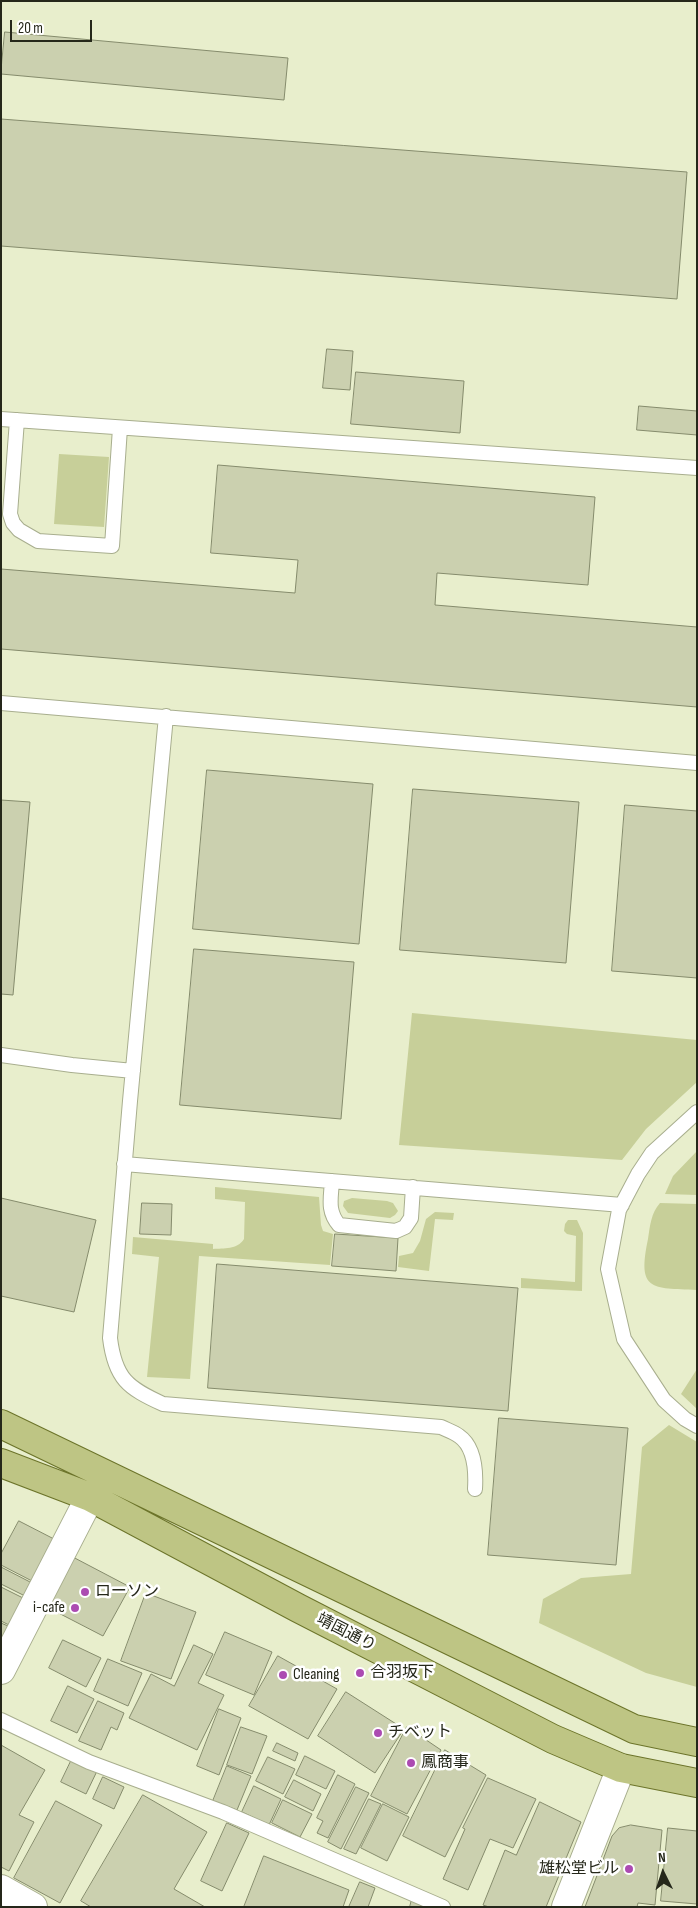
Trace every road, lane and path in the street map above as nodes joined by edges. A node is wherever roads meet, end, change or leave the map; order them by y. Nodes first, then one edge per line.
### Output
1 (1, 418) edge
2 (17, 420) junction
3 (120, 428) junction
4 (697, 468) edge
5 (1, 704) edge
6 (166, 716) junction
7 (697, 763) edge
8 (1, 1055) edge
9 (133, 1071) junction
10 (697, 1112) edge
11 (124, 1164) junction
12 (332, 1181) junction
13 (413, 1188) junction
14 (622, 1205) junction
15 (1, 1424) edge
16 (697, 1426) edge
17 (1, 1463) edge
18 (476, 1489) dead end
19 (90, 1497) junction
20 (1, 1670) edge
21 (1, 1720) edge
22 (697, 1742) edge
23 (621, 1768) junction
24 (697, 1783) edge
25 (1, 1889) edge
26 (32, 1907) edge
27 (443, 1907) edge
28 (566, 1907) edge

1 - 2 lane
2 - 3 lane
2 - 3 lane
3 - 4 lane
5 - 6 lane
6 - 7 lane
6 - 9 lane
8 - 9 lane
9 - 11 lane
10 - 14 lane
11 - 12 lane
11 - 18 lane
12 - 13 lane
12 - 13 lane
13 - 14 lane
14 - 16 lane
15 - 22 main road
17 - 19 main road, 靖国通り
19 - 20 street
19 - 23 main road, 靖国通り
21 - 27 lane
23 - 24 main road, 靖国通り
23 - 28 street
25 - 26 street

